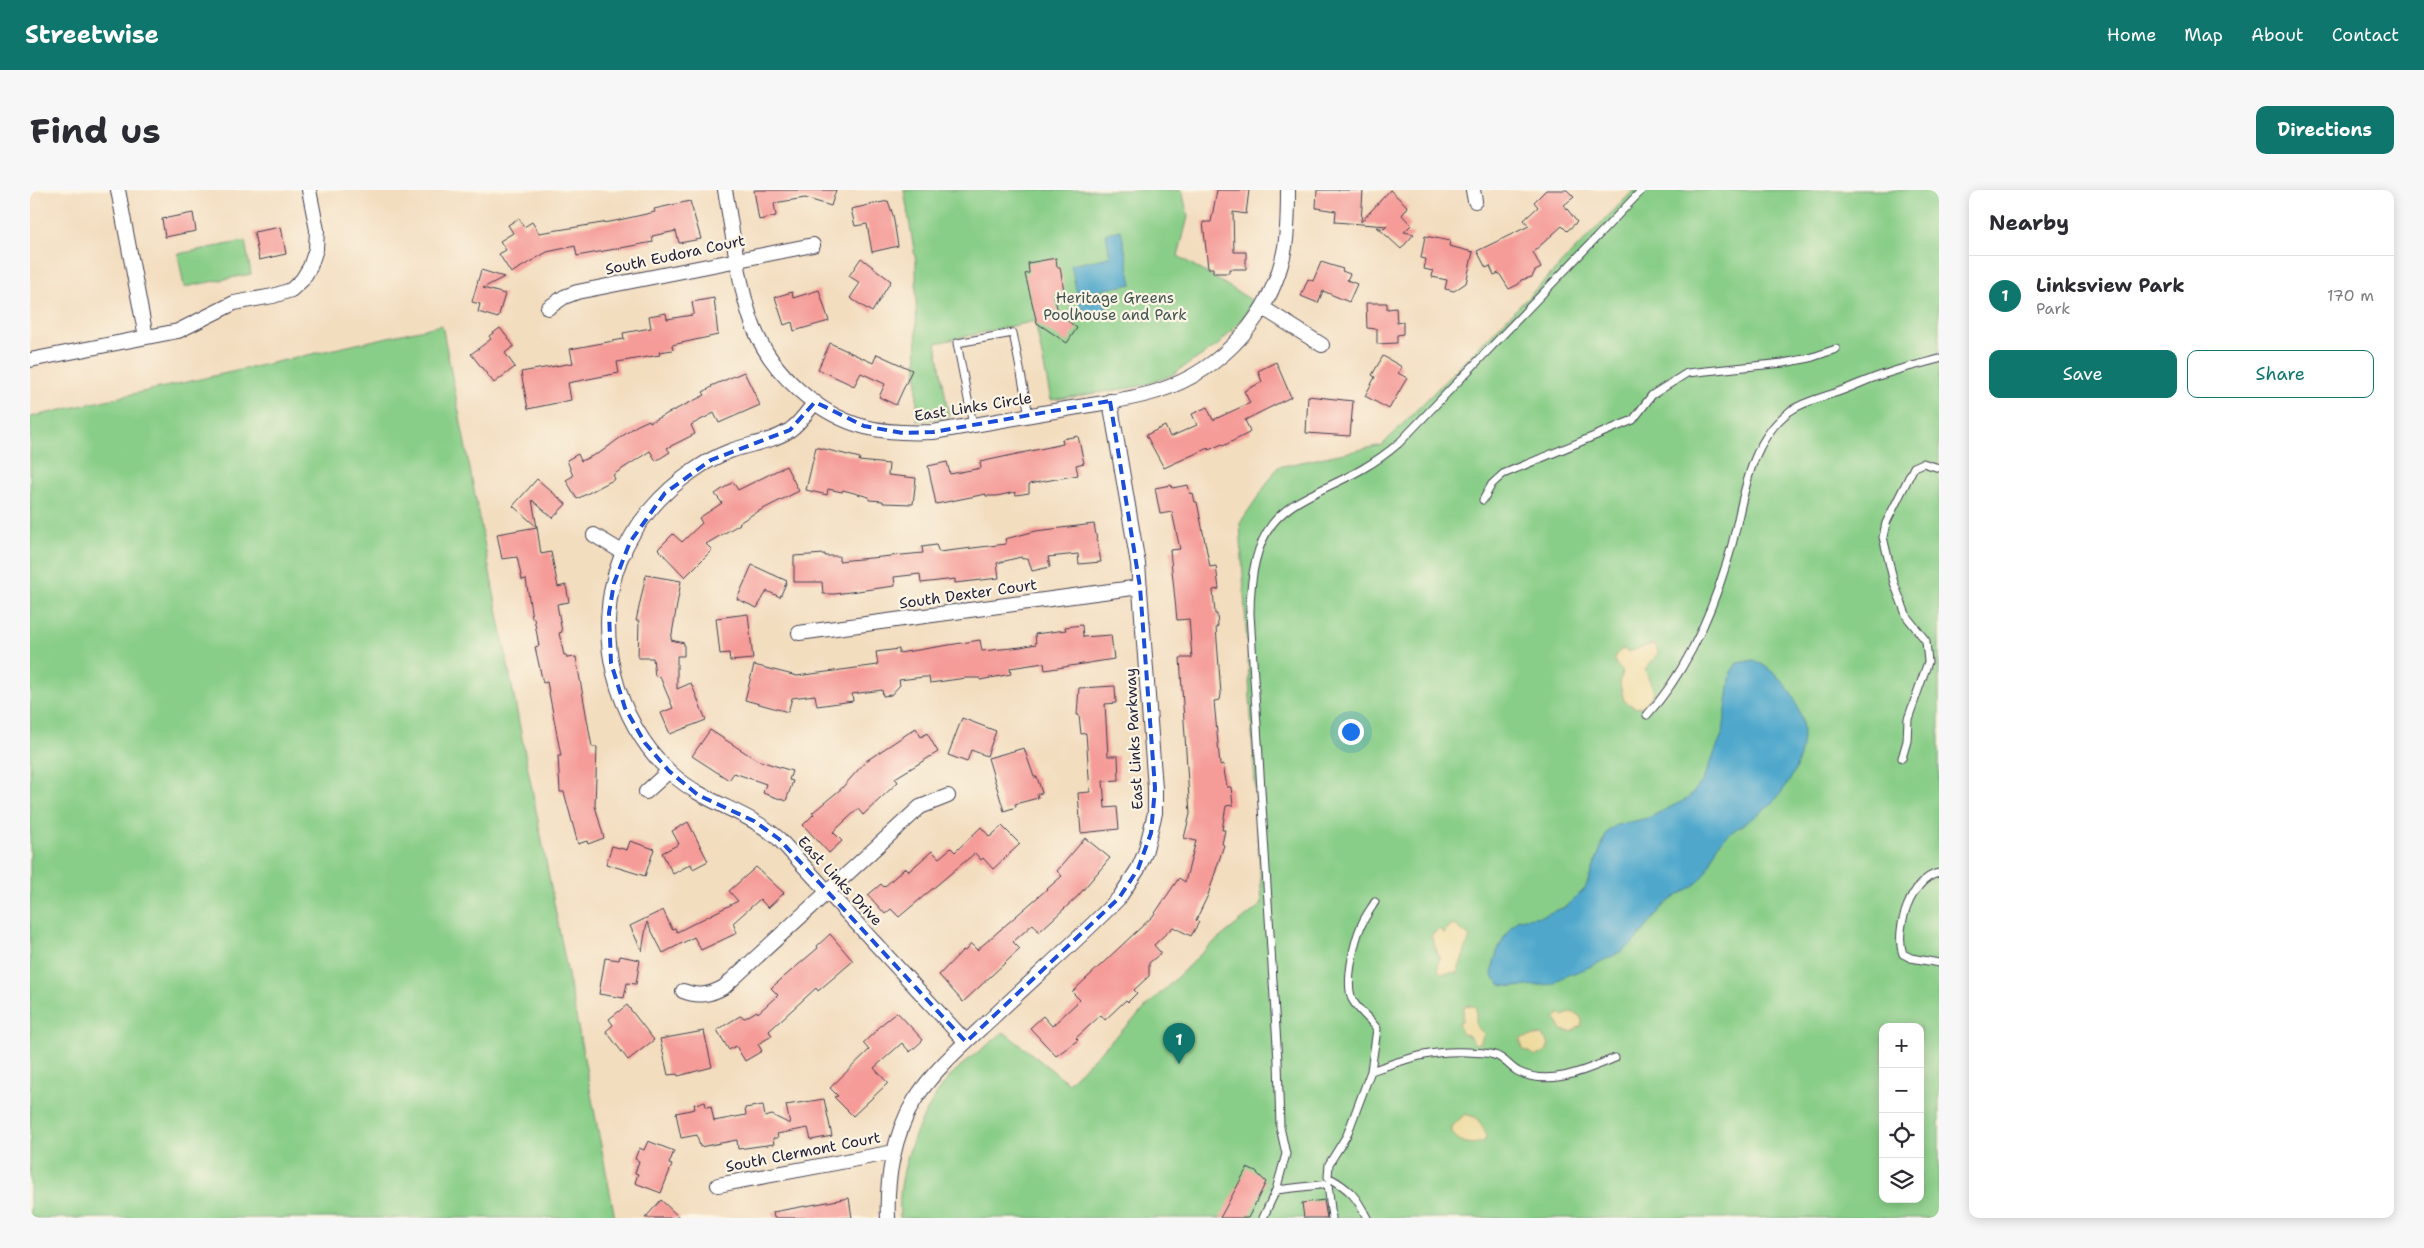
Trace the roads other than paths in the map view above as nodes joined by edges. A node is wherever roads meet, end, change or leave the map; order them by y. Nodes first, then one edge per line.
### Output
1 (118, 190) edge
2 (309, 190) edge
3 (725, 190) edge
4 (1288, 190) edge
5 (1642, 190) edge
6 (813, 245) dead end
7 (738, 258) junction
8 (548, 308) dead end
9 (1263, 308) junction
10 (146, 337) junction
11 (1322, 345) dead end
12 (1836, 348) dead end
13 (1939, 359) edge
14 (30, 360) edge
15 (1110, 401) junction
16 (815, 402) junction
17 (1029, 415) junction
18 (973, 425) junction
19 (1939, 468) edge
20 (1483, 500) dead end
21 (594, 535) dead end
22 (624, 552) junction
23 (1140, 587) junction
24 (799, 633) dead end
25 (1648, 714) dead end
26 (1902, 758) dead end
27 (668, 771) junction
28 (646, 792) dead end
29 (948, 796) dead end
30 (1939, 873) edge
31 (828, 892) junction
32 (1375, 902) dead end
33 (1939, 963) edge
34 (683, 991) dead end
35 (966, 1042) junction
36 (1614, 1058) dead end
37 (1371, 1072) junction
38 (894, 1152) junction
39 (718, 1185) dead end
40 (1276, 1190) junction
41 (888, 1218) edge
42 (1263, 1218) edge
43 (1332, 1218) edge
44 (1367, 1218) edge

1 - 10 street
2 - 10 street
3 - 7 street, East Links Circle
4 - 9 street, East Links Circle
5 - 40 lane
6 - 7 street, South Eudora Court
7 - 8 street, South Eudora Court
7 - 16 street, East Links Circle
9 - 11 street
9 - 15 street, East Links Circle
10 - 14 street
12 - 20 lane
13 - 25 lane
15 - 17 street, East Links Circle
15 - 23 street, East Links Parkway
16 - 18 street, East Links Circle
16 - 22 street, East Links Drive
17 - 18 street, East Links Circle
17 - 18 lane
19 - 26 lane
21 - 22 street
22 - 27 street, East Links Drive
23 - 24 street, South Dexter Court
23 - 35 street, East Links Parkway
27 - 28 street
27 - 31 street, East Links Drive
29 - 31 street
30 - 33 lane
31 - 34 street
31 - 35 street, East Links Drive
32 - 37 lane
35 - 38 street, East Links Parkway
36 - 37 lane
37 - 44 lane
38 - 39 street, South Clermont Court
38 - 41 street, East Links Parkway
40 - 42 lane
40 - 43 lane

